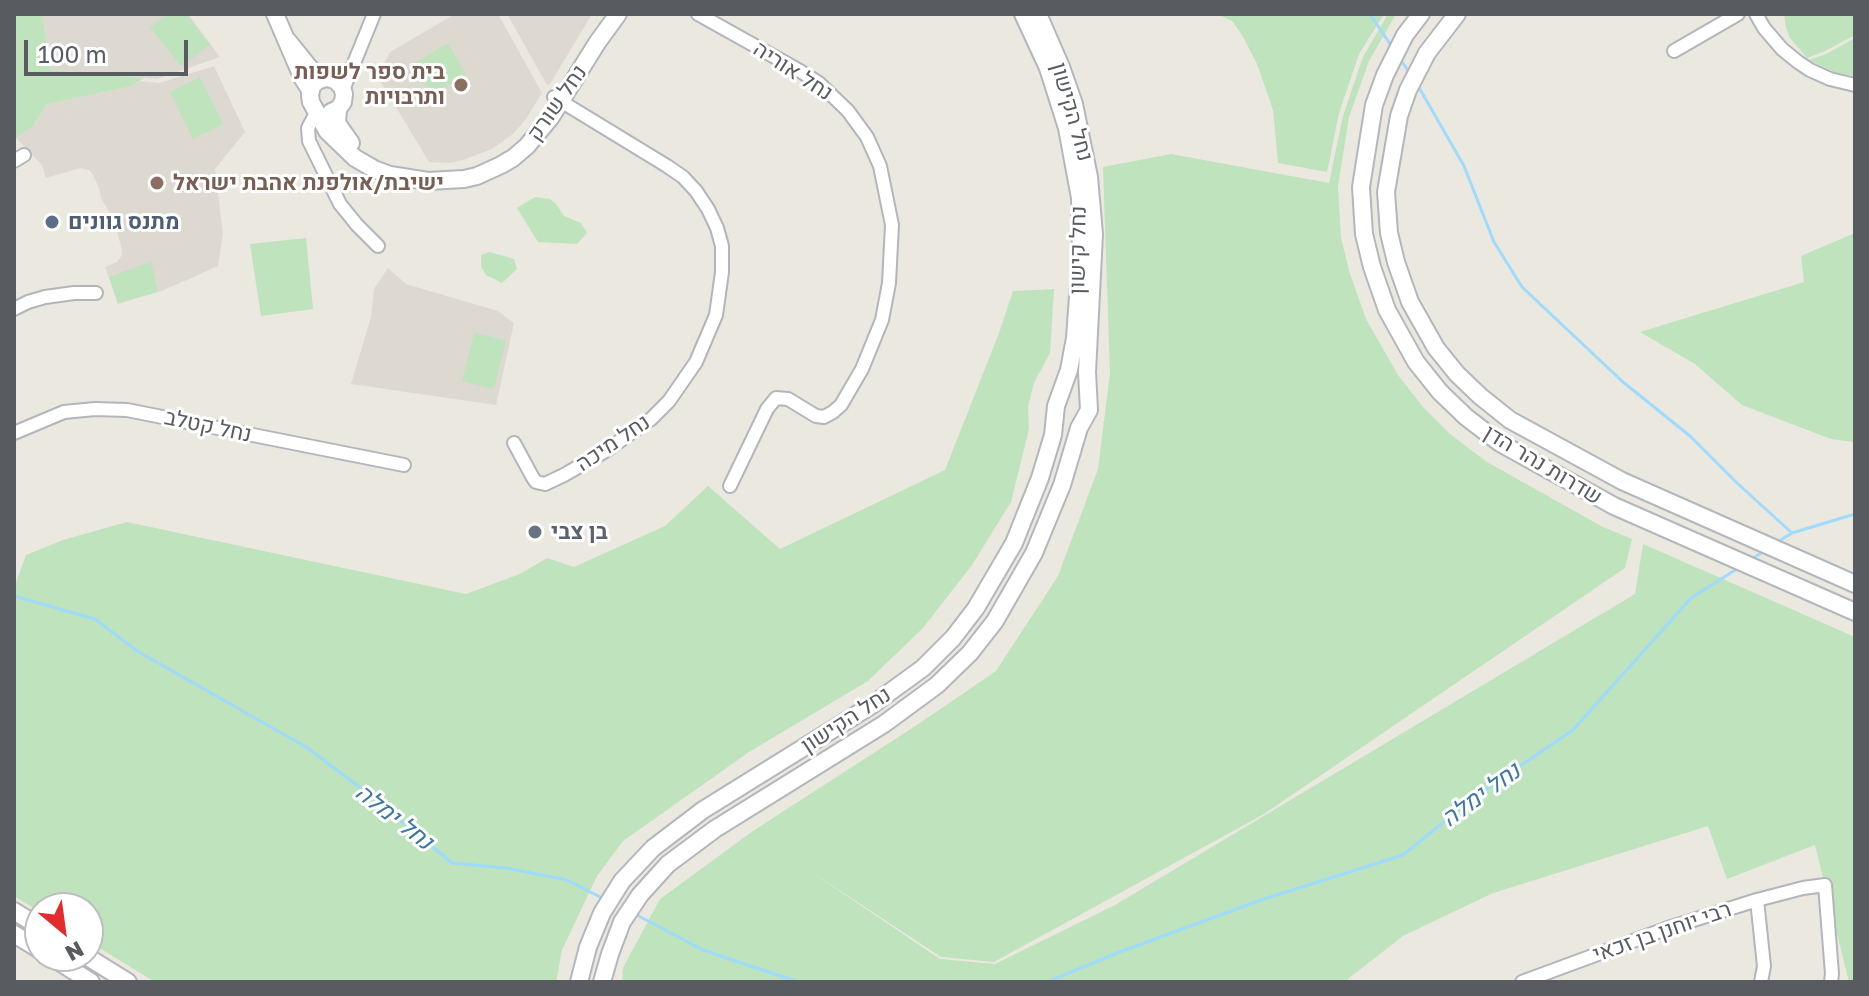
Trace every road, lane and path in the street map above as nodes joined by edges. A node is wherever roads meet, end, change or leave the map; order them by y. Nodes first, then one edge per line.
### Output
1 (275, 14) edge
2 (374, 14) edge
3 (605, 14) edge
4 (618, 14) edge
5 (698, 14) edge
6 (708, 14) edge
7 (1023, 14) edge
8 (1038, 14) edge
9 (1421, 14) edge
10 (1457, 14) edge
11 (1738, 14) edge
12 (1756, 14) edge
13 (728, 30) junction
14 (288, 41) junction
15 (1674, 51) dead end
16 (333, 82) junction
17 (1855, 85) edge
18 (310, 90) junction
19 (558, 99) junction
20 (338, 109) junction
21 (317, 111) junction
22 (378, 246) dead end
23 (96, 293) dead end
24 (14, 309) edge
25 (1058, 404) junction
26 (1089, 405) junction
27 (1082, 422) junction
28 (14, 433) edge
29 (514, 443) dead end
30 (404, 465) dead end
31 (730, 486) dead end
32 (1855, 584) edge
33 (1855, 612) edge
34 (1757, 900) junction
35 (104, 967) edge
36 (128, 982) edge
37 (579, 982) edge
38 (602, 982) edge
39 (1522, 982) edge
40 (1761, 982) edge
41 (1831, 982) edge

1 - 14 main road
2 - 16 street
3 - 19 main road, נחל שורק
4 - 19 main road, נחל שורק
5 - 13 street, נחל אוריה
6 - 13 street, נחל אוריה
7 - 25 main road, נחל קישון
8 - 26 main road, נחל הקישון
9 - 33 main road, שדרות נהר הדן
10 - 32 main road, שדרות נהר הדן
11 - 15 street
12 - 17 street
13 - 31 street, נחל אוריה
14 - 16 main road
14 - 18 main road
16 - 18 main road
16 - 20 main road
18 - 21 main road
19 - 20 main road, נחל שורק
19 - 21 main road, נחל שורק
19 - 29 street, נחל מיכה
20 - 21 main road
21 - 22 street
23 - 24 street
25 - 26 main road
25 - 27 main road
25 - 37 main road, נחל הקישון
26 - 27 main road
27 - 38 main road, נחל הקישון
28 - 30 street, נחל קטלב
34 - 39 street, רבי יוחנן בן זכאי
34 - 40 street
34 - 41 street, רבי יוחנן בן זכאי
35 - 36 main road

